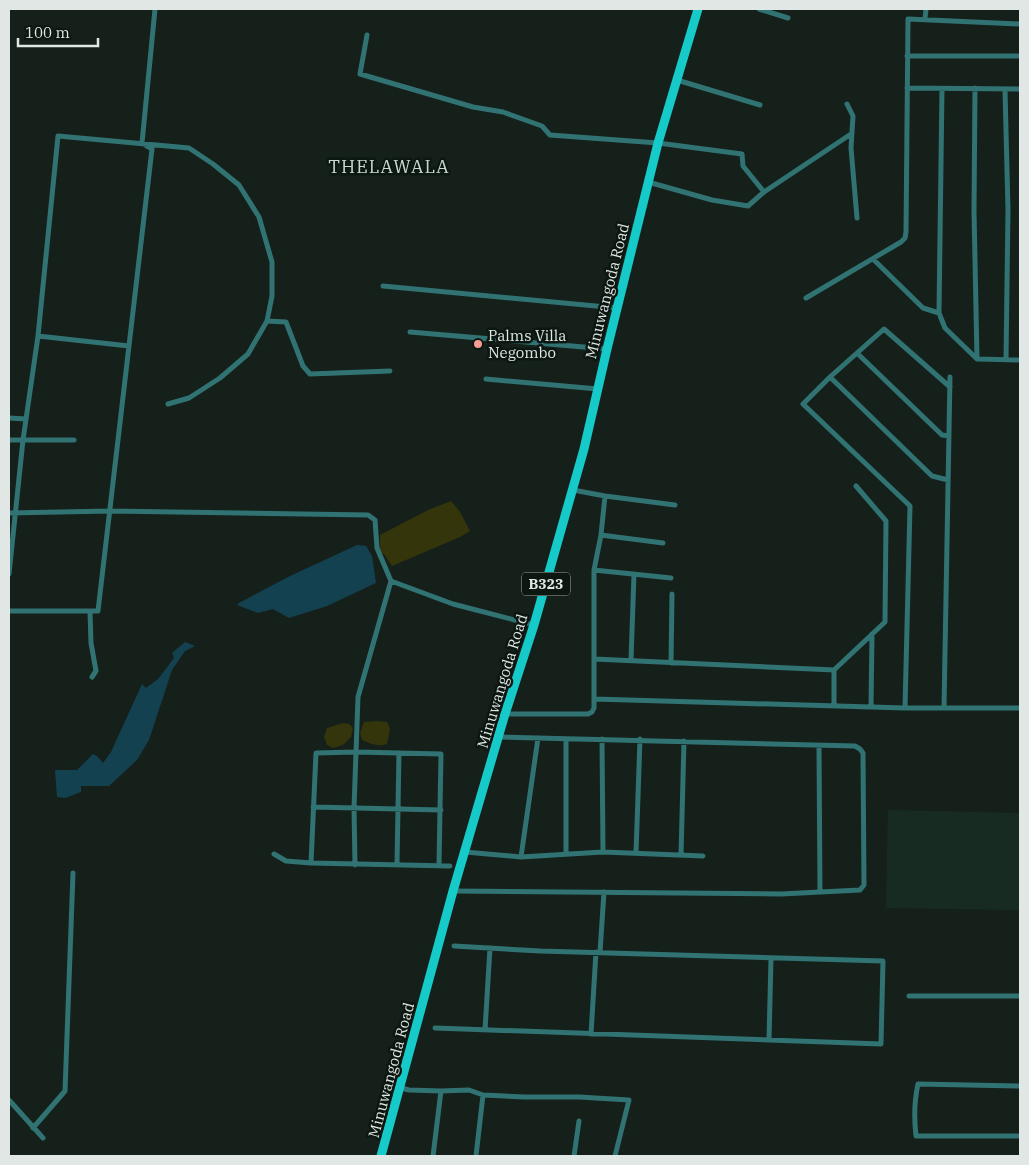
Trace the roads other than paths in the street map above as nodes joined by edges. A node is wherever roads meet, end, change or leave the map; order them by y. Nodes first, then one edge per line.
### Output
1 (155, 9) edge
2 (698, 9) edge
3 (758, 9) edge
4 (926, 9) edge
5 (788, 18) dead end
6 (925, 19) junction
7 (1020, 24) edge
8 (367, 35) dead end
9 (907, 56) junction
10 (1020, 56) edge
11 (676, 80) junction
12 (907, 88) junction
13 (975, 88) junction
14 (942, 89) junction
15 (1020, 89) edge
16 (1005, 90) junction
17 (847, 104) dead end
18 (760, 105) dead end
19 (852, 134) junction
20 (142, 143) junction
21 (658, 143) junction
22 (648, 182) junction
23 (764, 192) junction
24 (857, 218) dead end
25 (873, 259) junction
26 (383, 286) dead end
27 (806, 298) dead end
28 (617, 308) junction
29 (938, 313) junction
30 (268, 321) junction
31 (410, 332) dead end
32 (38, 336) junction
33 (129, 346) junction
34 (607, 349) junction
35 (858, 354) junction
36 (977, 359) junction
37 (1006, 360) junction
38 (1020, 360) edge
39 (390, 371) dead end
40 (830, 377) junction
41 (950, 377) dead end
42 (486, 379) dead end
43 (950, 387) junction
44 (598, 389) junction
45 (168, 404) dead end
46 (9, 418) edge
47 (26, 419) junction
48 (949, 436) junction
49 (9, 440) edge
50 (23, 440) junction
51 (74, 440) dead end
52 (948, 480) junction
53 (856, 486) dead end
54 (573, 490) junction
55 (605, 496) junction
56 (675, 505) dead end
57 (110, 511) junction
58 (12, 513) edge
59 (601, 535) junction
60 (663, 543) dead end
61 (594, 570) junction
62 (9, 574) edge
63 (634, 574) junction
64 (671, 578) dead end
65 (391, 580) junction
66 (672, 594) dead end
67 (9, 611) edge
68 (90, 612) junction
69 (534, 625) junction
70 (872, 634) junction
71 (594, 659) junction
72 (631, 660) junction
73 (671, 663) junction
74 (834, 670) junction
75 (92, 676) dead end
76 (594, 699) junction
77 (834, 706) junction
78 (871, 707) junction
79 (905, 708) junction
80 (944, 708) junction
81 (1020, 708) edge
82 (505, 714) junction
83 (500, 736) junction
84 (538, 738) junction
85 (566, 739) junction
86 (602, 739) junction
87 (640, 739) junction
88 (684, 741) junction
89 (819, 746) junction
90 (356, 752) junction
91 (399, 753) junction
92 (313, 807) junction
93 (354, 808) junction
94 (398, 809) junction
95 (440, 810) junction
96 (465, 852) junction
97 (603, 852) junction
98 (636, 853) junction
99 (274, 854) dead end
100 (566, 854) junction
101 (681, 855) junction
102 (703, 856) dead end
103 (521, 857) junction
104 (311, 863) junction
105 (398, 864) junction
106 (355, 865) junction
107 (439, 865) junction
108 (450, 866) dead end
109 (73, 873) dead end
110 (453, 891) junction
111 (820, 891) junction
112 (604, 892) junction
113 (454, 946) dead end
114 (490, 948) junction
115 (598, 952) junction
116 (771, 958) junction
117 (908, 996) dead end
118 (1020, 996) edge
119 (435, 1028) dead end
120 (485, 1030) junction
121 (591, 1034) junction
122 (769, 1040) junction
123 (1020, 1086) edge
124 (401, 1088) junction
125 (441, 1091) junction
126 (483, 1095) junction
127 (521, 1097) junction
128 (546, 1098) dead end
129 (9, 1100) edge
130 (579, 1121) dead end
131 (33, 1128) junction
132 (1020, 1136) edge
133 (43, 1138) dead end
134 (381, 1156) edge
135 (432, 1156) edge
136 (476, 1156) edge
137 (574, 1156) edge
138 (615, 1156) edge

1 - 20 street
2 - 11 main road, Minuwangoda Road / B323
3 - 5 street
4 - 6 street
6 - 7 street
6 - 9 street
8 - 21 street
9 - 10 street
9 - 12 street
11 - 18 street
11 - 21 main road, Minuwangoda Road / B323
12 - 14 street
12 - 25 street
13 - 14 street
13 - 16 street
13 - 36 street
14 - 29 street
15 - 16 street
16 - 37 street
17 - 19 street
19 - 23 street
19 - 24 street
20 - 30 street
20 - 32 street
20 - 33 street
21 - 22 main road, Minuwangoda Road / B323
21 - 23 street
22 - 23 street
22 - 28 main road, Minuwangoda Road / B323
25 - 27 street
25 - 29 street
26 - 28 street
28 - 34 main road, Minuwangoda Road / B323
29 - 36 street
30 - 39 street
30 - 45 street
31 - 34 street
32 - 33 street
32 - 47 street
33 - 57 street
34 - 44 main road, Minuwangoda Road / B323
35 - 40 street
35 - 43 street
35 - 48 street
36 - 37 street
37 - 38 street
40 - 52 street
40 - 79 street
41 - 43 street
42 - 44 street
43 - 48 street
44 - 54 main road, Minuwangoda Road / B323
46 - 47 street
47 - 50 street
48 - 52 street
49 - 50 street
50 - 51 street
50 - 58 street
52 - 80 street
53 - 70 street
54 - 55 street
54 - 69 main road, Minuwangoda Road / B323
55 - 56 street
55 - 59 street
57 - 58 street
57 - 65 street
57 - 68 street
58 - 62 street
59 - 60 street
59 - 61 street
61 - 63 street
61 - 71 street
63 - 64 street
63 - 72 street
65 - 69 street
65 - 90 street
66 - 73 street
67 - 68 street
68 - 75 street
69 - 82 main road, Minuwangoda Road / B323
70 - 74 street
70 - 78 street
71 - 72 street
71 - 76 street
72 - 73 street
73 - 74 street
74 - 77 street
76 - 77 street
76 - 82 street
77 - 78 street
78 - 79 street
79 - 80 street
80 - 81 street
82 - 83 main road, Minuwangoda Road / B323
83 - 84 street
83 - 96 main road, Minuwangoda Road / B323
84 - 85 street
84 - 103 street
85 - 86 street
85 - 100 street
86 - 87 street
86 - 97 street
87 - 88 street
87 - 98 street
88 - 89 street
88 - 101 street
89 - 111 street
89 - 111 street
90 - 91 street
90 - 92 street
90 - 93 street
91 - 94 street
91 - 95 street
92 - 93 street
92 - 104 street
93 - 94 street
93 - 106 street
94 - 95 street
94 - 105 street
95 - 107 street
96 - 103 street
96 - 110 main road, Minuwangoda Road / B323
97 - 98 street
97 - 100 street
98 - 101 street
99 - 104 street
100 - 103 street
101 - 102 street
104 - 106 street
105 - 106 street
105 - 107 street
107 - 108 street
109 - 131 street
110 - 112 street
110 - 124 main road, Minuwangoda Road / B323
111 - 112 street
112 - 115 street
113 - 114 street
114 - 115 street
114 - 120 street
115 - 116 street
115 - 121 street
116 - 122 street
116 - 122 street
117 - 118 street
119 - 120 street
120 - 121 street
121 - 122 street
123 - 132 street
124 - 125 street
124 - 134 main road, Minuwangoda Road / B323
125 - 126 street
125 - 135 street
126 - 127 street
126 - 136 street
127 - 128 street
127 - 138 street
129 - 131 street
130 - 137 street
131 - 133 street

